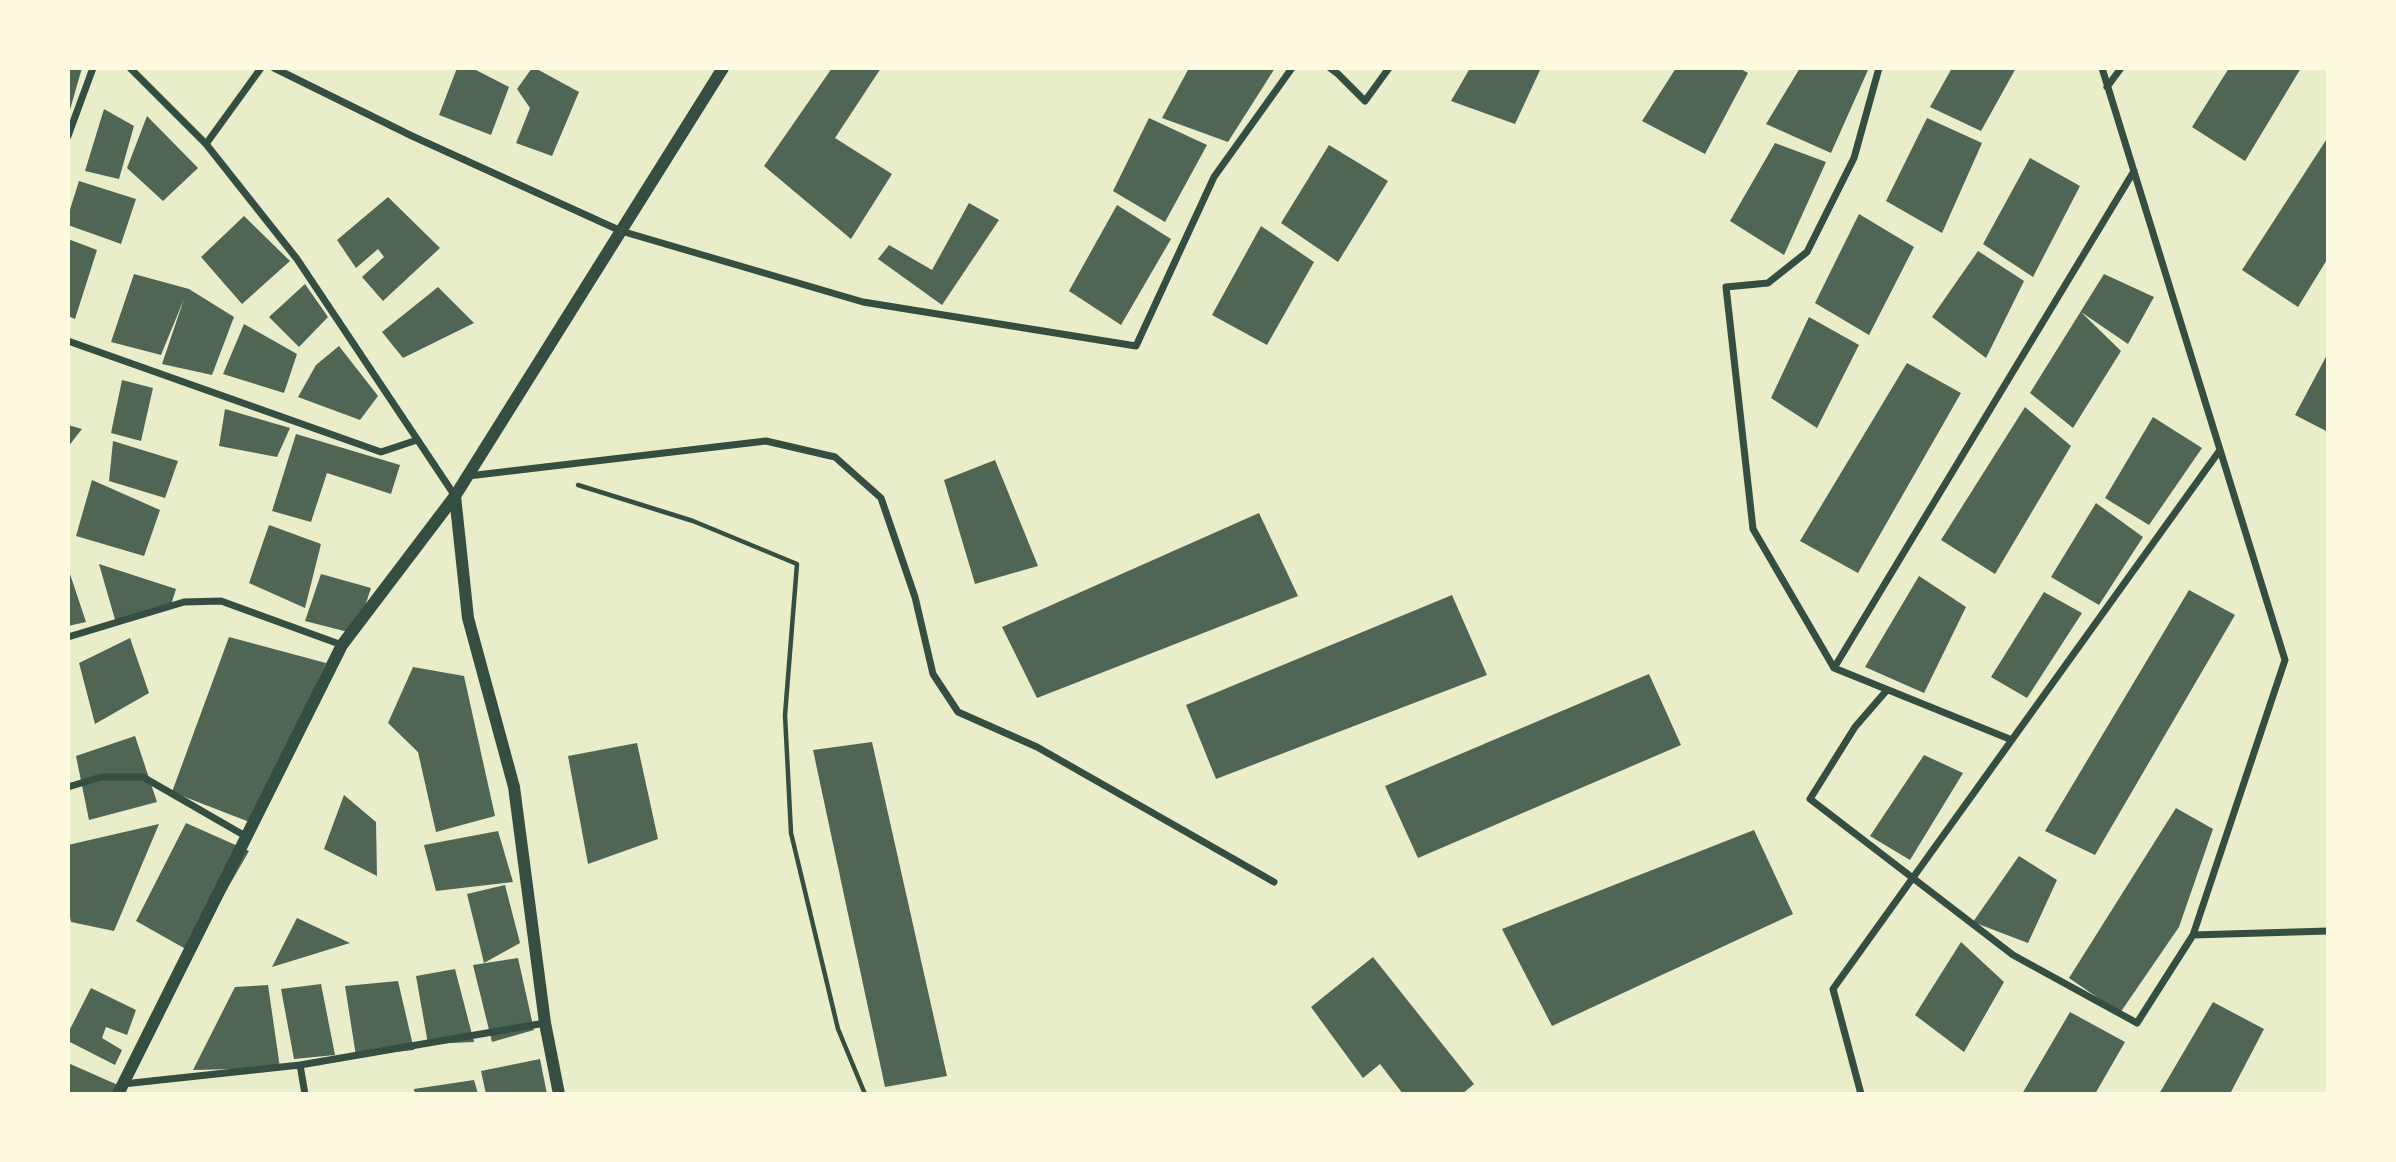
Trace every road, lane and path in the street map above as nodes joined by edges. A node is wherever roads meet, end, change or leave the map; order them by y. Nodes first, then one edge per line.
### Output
1 (93, 68) edge
2 (130, 68) edge
3 (261, 68) edge
4 (274, 68) edge
5 (723, 68) edge
6 (1292, 68) edge
7 (1329, 68) edge
8 (1389, 68) edge
9 (1879, 68) edge
10 (2102, 68) edge
11 (2121, 68) edge
12 (2107, 87) junction
13 (68, 136) edge
14 (206, 144) junction
15 (2134, 171) junction
16 (621, 231) junction
17 (68, 341) edge
18 (417, 440) junction
19 (2220, 450) junction
20 (539, 468) junction
21 (468, 476) junction
22 (455, 496) junction
23 (68, 637) edge
24 (342, 645) junction
25 (1834, 668) junction
26 (1887, 690) junction
27 (2012, 740) junction
28 (68, 787) edge
29 (247, 837) junction
30 (1913, 878) junction
31 (1274, 882) dead end
32 (2328, 932) edge
33 (2193, 935) junction
34 (545, 1023) junction
35 (300, 1065) junction
36 (120, 1089) edge
37 (305, 1094) edge
38 (559, 1094) edge
39 (865, 1094) edge
40 (1861, 1094) edge

1 - 13 street
2 - 14 street
3 - 14 street
4 - 16 street
5 - 16 street
6 - 16 street
7 - 8 street
9 - 25 street
10 - 12 street
11 - 12 street
12 - 15 street
14 - 18 street
15 - 19 street
15 - 25 street
16 - 21 street
17 - 18 street
18 - 22 street
19 - 27 street
19 - 33 street
20 - 21 street
20 - 31 street
20 - 39 path
21 - 22 street
22 - 24 street
22 - 34 street
23 - 24 street
24 - 29 street
25 - 26 street
26 - 27 street
26 - 30 street
27 - 30 street
28 - 29 street
29 - 36 street
30 - 33 street
30 - 40 street
32 - 33 street
34 - 35 street
34 - 38 street
35 - 36 street
35 - 37 street

